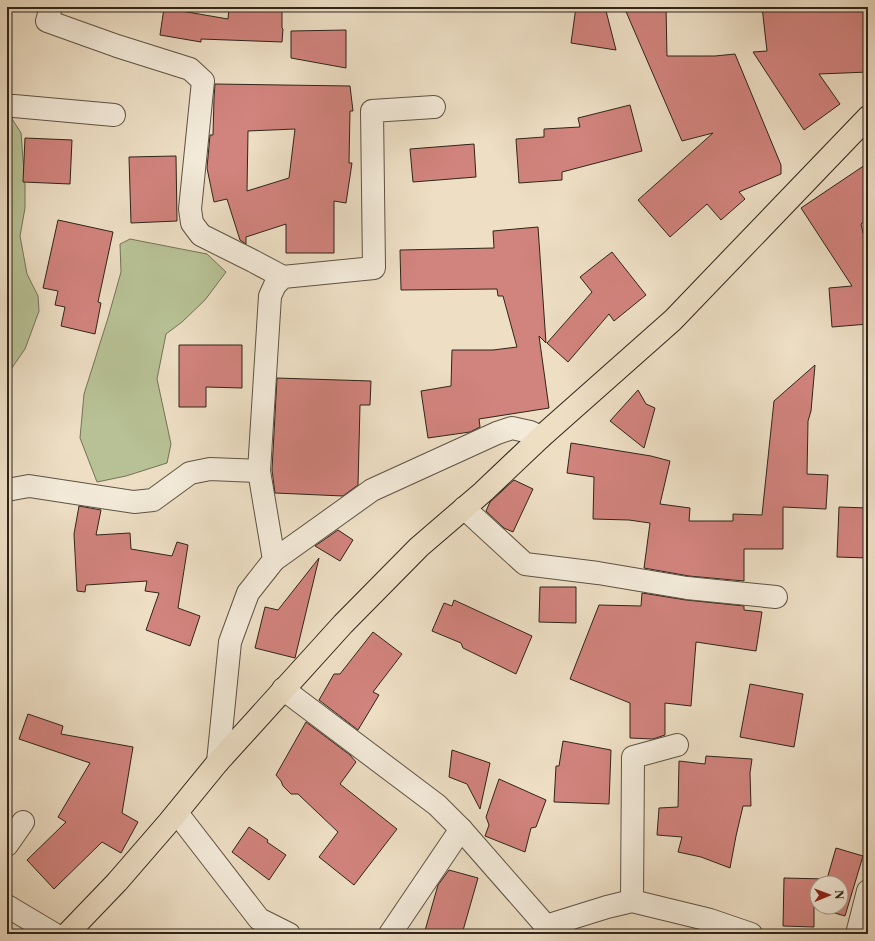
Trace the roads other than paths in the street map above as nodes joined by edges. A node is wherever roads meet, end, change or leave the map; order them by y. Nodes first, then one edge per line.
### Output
1 (51, 7) edge
2 (7, 106) edge
3 (434, 107) dead end
4 (114, 114) dead end
5 (868, 117) edge
6 (283, 277) junction
7 (540, 437) junction
8 (259, 471) junction
9 (7, 490) edge
10 (464, 508) junction
11 (274, 560) junction
12 (776, 597) dead end
13 (283, 689) junction
14 (677, 745) dead end
15 (218, 762) junction
16 (177, 813) junction
17 (23, 822) dead end
18 (461, 829) junction
19 (7, 845) edge
20 (868, 891) edge
21 (632, 901) junction
22 (7, 906) edge
23 (577, 925) edge
24 (546, 930) edge
25 (54, 934) edge
26 (66, 934) edge
27 (289, 934) edge
28 (390, 934) edge
29 (752, 934) edge
30 (857, 934) edge

1 - 6 street
2 - 4 street
3 - 6 street
5 - 7 main road
6 - 8 street
7 - 10 main road
7 - 11 street
8 - 9 street
8 - 11 street
10 - 12 street
10 - 13 main road
11 - 15 street
13 - 15 main road
13 - 18 street
14 - 21 street
15 - 16 main road
16 - 26 main road
16 - 27 street
17 - 19 street
18 - 24 street
18 - 28 street
20 - 30 street
21 - 23 street
21 - 29 street
22 - 25 street
23 - 24 street

